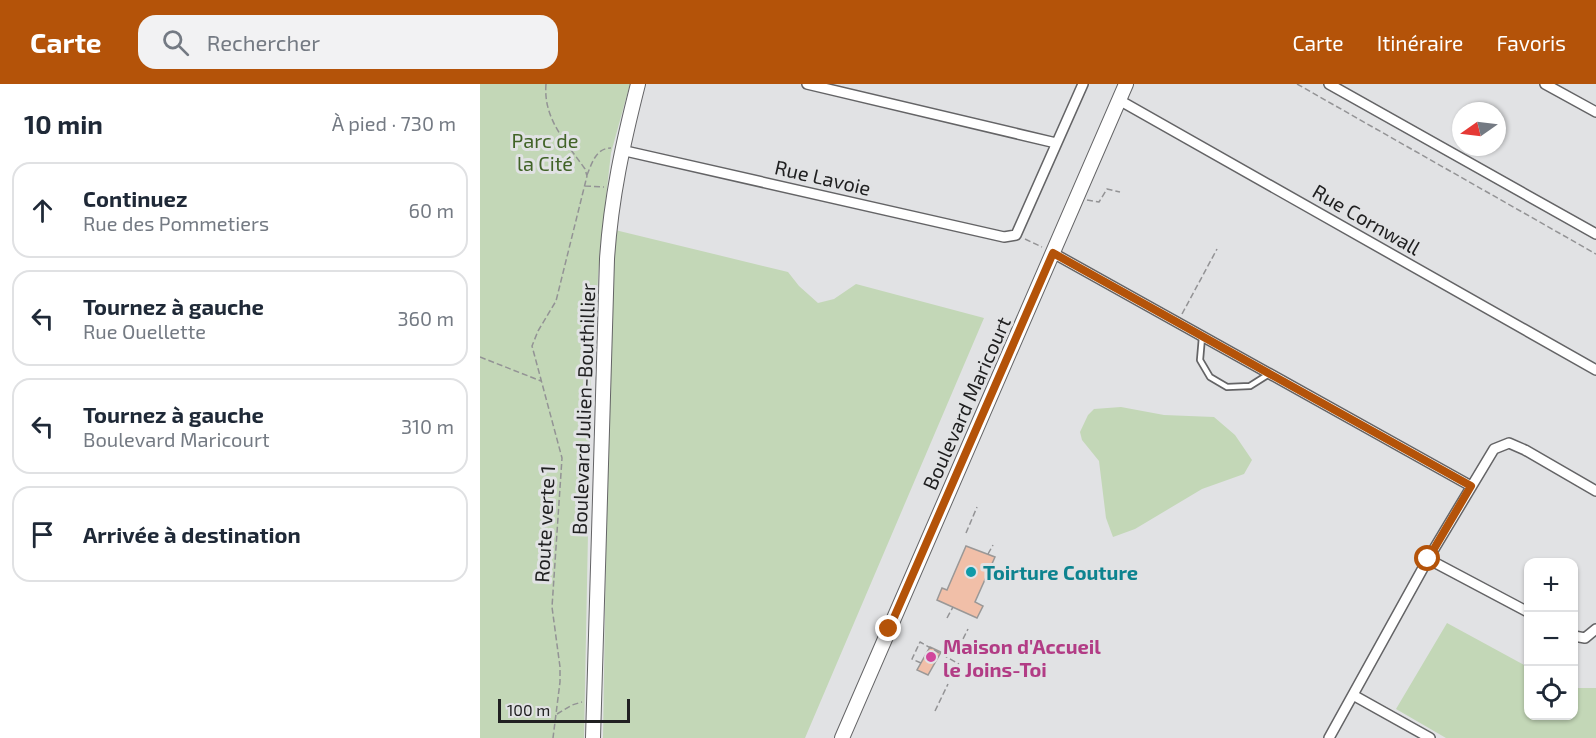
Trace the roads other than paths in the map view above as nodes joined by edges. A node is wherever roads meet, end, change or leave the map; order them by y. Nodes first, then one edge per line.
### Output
1 (638, 84) edge
2 (807, 84) edge
3 (1083, 84) edge
4 (1126, 84) edge
5 (1329, 84) edge
6 (1545, 84) edge
7 (1119, 100) junction
8 (1596, 112) edge
9 (1056, 144) junction
10 (621, 150) junction
11 (1596, 234) edge
12 (1053, 253) junction
13 (1202, 337) junction
14 (1596, 370) edge
15 (1269, 374) junction
16 (1471, 486) junction
17 (1596, 491) edge
18 (1428, 559) junction
19 (1524, 610) edge
20 (1596, 629) edge
21 (1578, 637) edge
22 (1353, 695) junction
23 (593, 738) edge
24 (842, 738) edge
25 (1329, 738) edge
26 (1430, 738) edge

1 - 10 street, Boulevard Julien-Bouthillier
2 - 9 street
3 - 9 street
4 - 7 street, Boulevard Maricourt
5 - 11 street
6 - 8 street
7 - 12 street, Boulevard Maricourt
7 - 14 street, Rue Cornwall
9 - 10 street, Rue Lavoie
10 - 23 street, Boulevard Julien-Bouthillier
12 - 13 street
12 - 24 street, Boulevard Maricourt
13 - 15 street
13 - 15 lane
15 - 16 street
16 - 17 street
16 - 18 street
18 - 19 street
18 - 22 street
20 - 21 street
22 - 25 street
22 - 26 street

